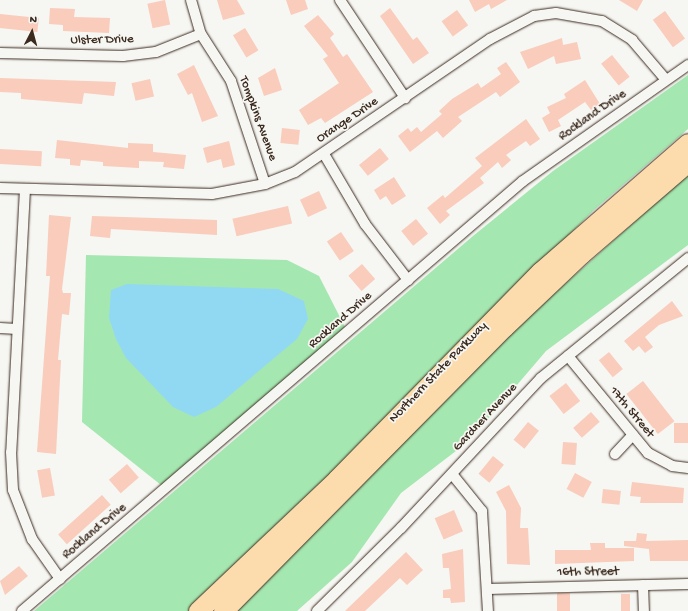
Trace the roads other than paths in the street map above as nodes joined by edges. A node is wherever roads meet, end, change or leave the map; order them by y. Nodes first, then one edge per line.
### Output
1 (191, 0) edge
2 (340, 0) edge
3 (201, 34) junction
4 (0, 53) edge
5 (688, 65) edge
6 (666, 80) junction
7 (405, 98) junction
8 (688, 143) edge
9 (324, 154) junction
10 (688, 162) edge
11 (265, 184) junction
12 (0, 188) edge
13 (25, 189) junction
14 (688, 258) edge
15 (408, 280) junction
16 (0, 328) edge
17 (17, 329) junction
18 (568, 356) junction
19 (633, 435) junction
20 (614, 454) dead end
21 (688, 468) edge
22 (452, 474) junction
23 (60, 579) junction
24 (688, 584) edge
25 (642, 585) junction
26 (488, 588) junction
27 (22, 611) edge
28 (198, 611) edge
29 (223, 611) edge
30 (317, 611) edge
31 (488, 611) edge
32 (644, 611) edge

1 - 3 street, Tompkins Avenue
2 - 7 street
3 - 4 street, Ulster Drive
3 - 11 street, Tompkins Avenue
5 - 6 street, Rockland Drive
6 - 7 street, Orange Drive
6 - 15 street, Rockland Drive
7 - 9 street, Orange Drive
8 - 28 highway, Northern State Parkway
9 - 11 street, Orange Drive
9 - 15 street
10 - 29 highway, Northern State Parkway
11 - 13 street, Orange Drive
12 - 13 street, Orange Drive
13 - 17 street
14 - 18 street, Gardner Avenue
15 - 23 street, Rockland Drive
16 - 17 street
17 - 23 street
18 - 19 street, 17th Street
18 - 22 street, Gardner Avenue
19 - 20 street
19 - 21 street, 17th Street
22 - 26 street
22 - 30 street, Gardner Avenue
23 - 27 street, Rockland Drive
24 - 25 street, 16th Street
25 - 26 street, 16th Street
25 - 32 street
26 - 31 street

